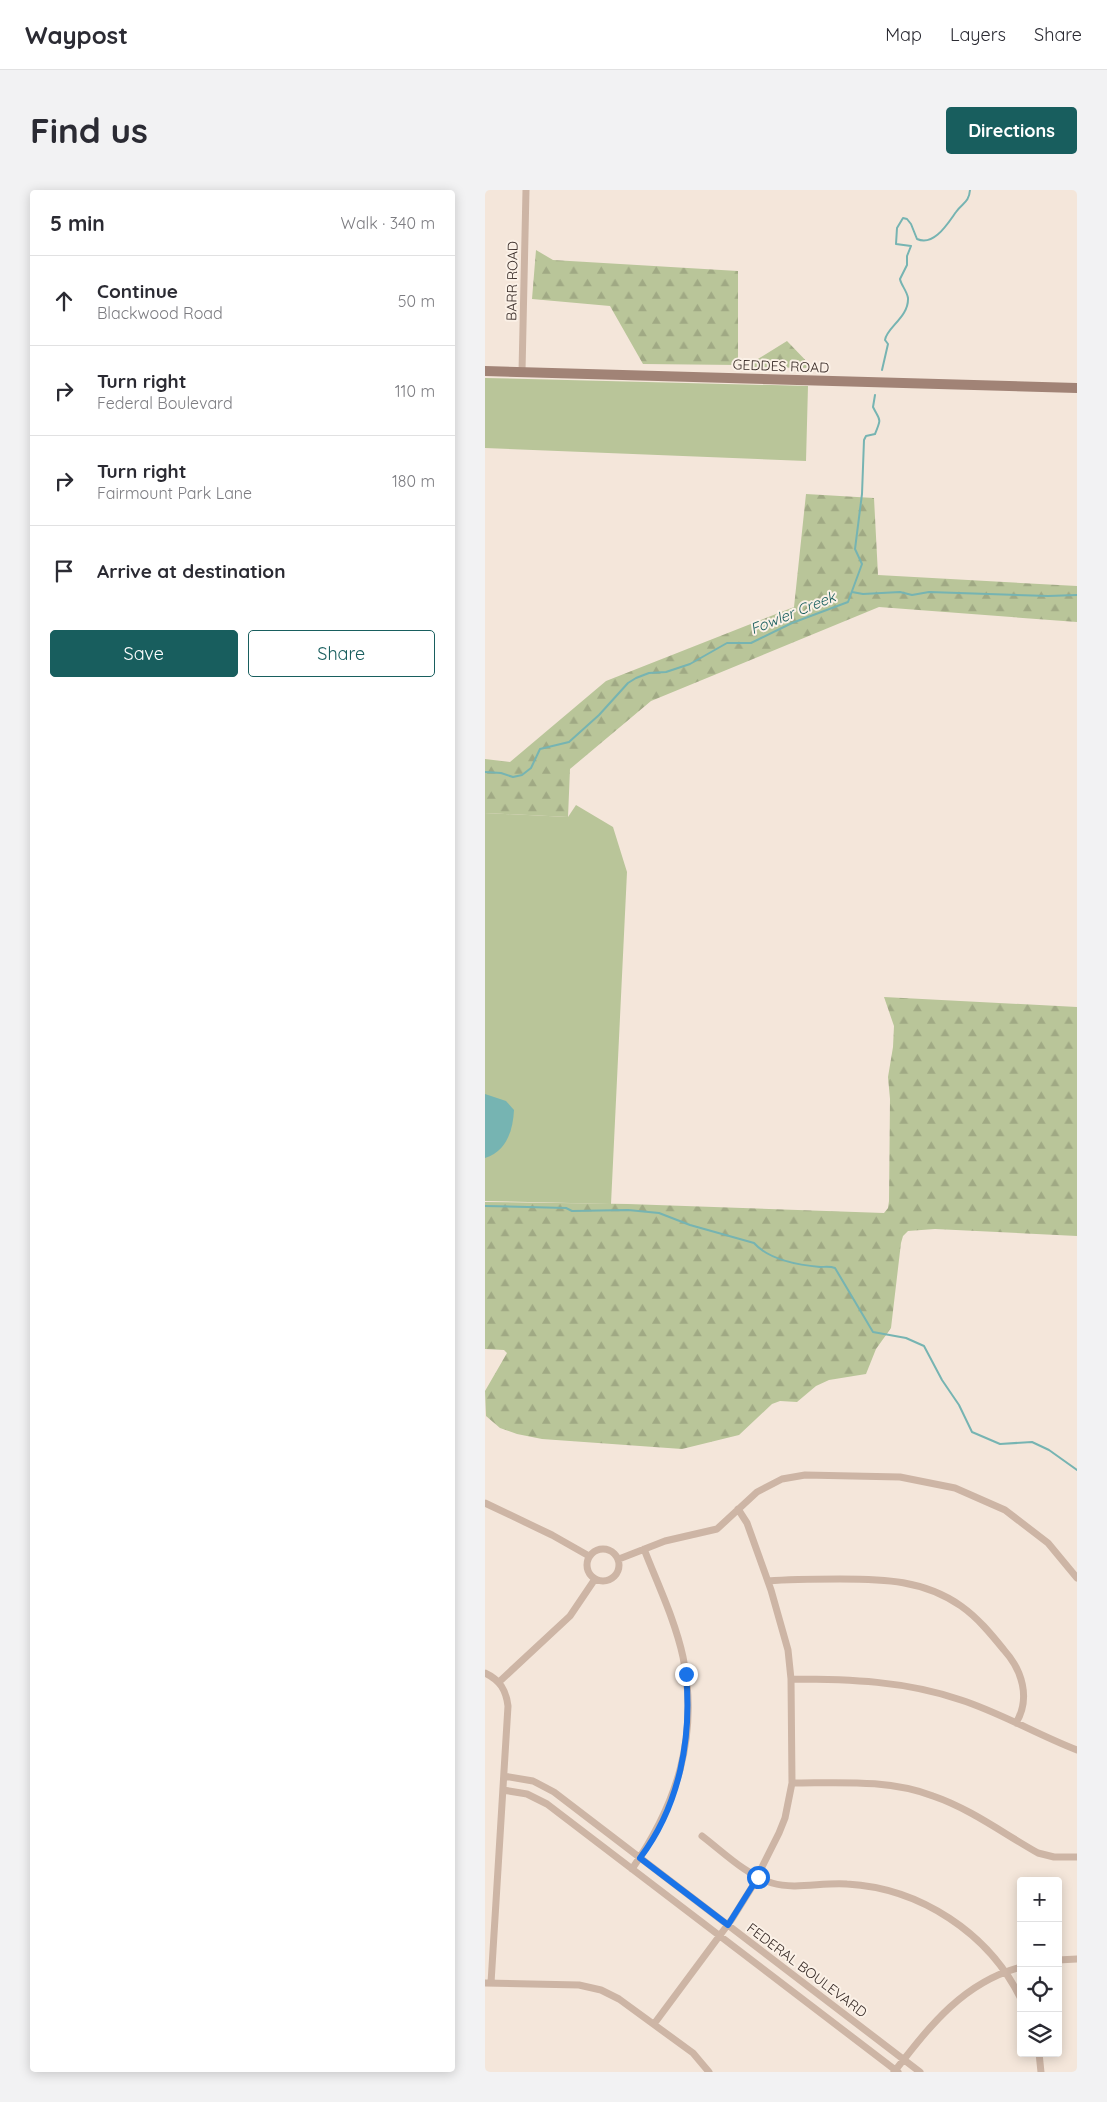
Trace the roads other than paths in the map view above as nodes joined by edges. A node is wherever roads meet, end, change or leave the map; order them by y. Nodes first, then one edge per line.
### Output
1 (526, 190) edge
2 (485, 371) edge
3 (523, 372) junction
4 (1077, 388) edge
5 (485, 1503) edge
6 (738, 1509) junction
7 (644, 1549) junction
8 (589, 1556) junction
9 (619, 1560) junction
10 (1077, 1578) edge
11 (595, 1579) junction
12 (768, 1582) junction
13 (485, 1673) edge
14 (791, 1678) junction
15 (499, 1682) junction
16 (1016, 1723) junction
17 (1077, 1750) edge
18 (504, 1776) junction
19 (792, 1783) junction
20 (503, 1790) junction
21 (702, 1836) dead end
22 (1077, 1857) edge
23 (640, 1858) junction
24 (632, 1869) junction
25 (758, 1877) junction
26 (728, 1925) junction
27 (719, 1936) junction
28 (1077, 1959) edge
29 (1062, 1960) edge
30 (1017, 1968) edge
31 (1005, 1972) junction
32 (488, 1983) edge
33 (1017, 1992) edge
34 (654, 2024) junction
35 (1039, 2057) edge
36 (904, 2059) junction
37 (896, 2071) edge
38 (709, 2072) edge
39 (920, 2072) edge
40 (1041, 2072) edge

1 - 3 street, BARR ROAD
2 - 3 main road, GEDDES ROAD
3 - 4 main road, GEDDES ROAD
5 - 8 street
6 - 7 street
6 - 10 street
6 - 12 street
7 - 9 street
7 - 23 street
8 - 9 street
8 - 11 street
9 - 11 street
11 - 15 street
12 - 14 street
12 - 16 street
13 - 15 street
14 - 16 street
14 - 19 street
15 - 18 street
16 - 17 street
18 - 20 street
18 - 23 street, FEDERAL BOULEVARD
19 - 22 street
19 - 25 street
20 - 24 street, FEDERAL BOULEVARD
20 - 32 street
21 - 25 street
23 - 24 street
23 - 26 street, FEDERAL BOULEVARD
24 - 27 street, FEDERAL BOULEVARD
25 - 26 street
25 - 31 street
26 - 27 street
26 - 36 street, FEDERAL BOULEVARD
27 - 34 street
27 - 37 street, FEDERAL BOULEVARD
28 - 29 street
30 - 31 street
31 - 33 street
31 - 36 street
32 - 34 street
34 - 38 street
35 - 40 street
36 - 37 street
36 - 39 street, FEDERAL BOULEVARD

